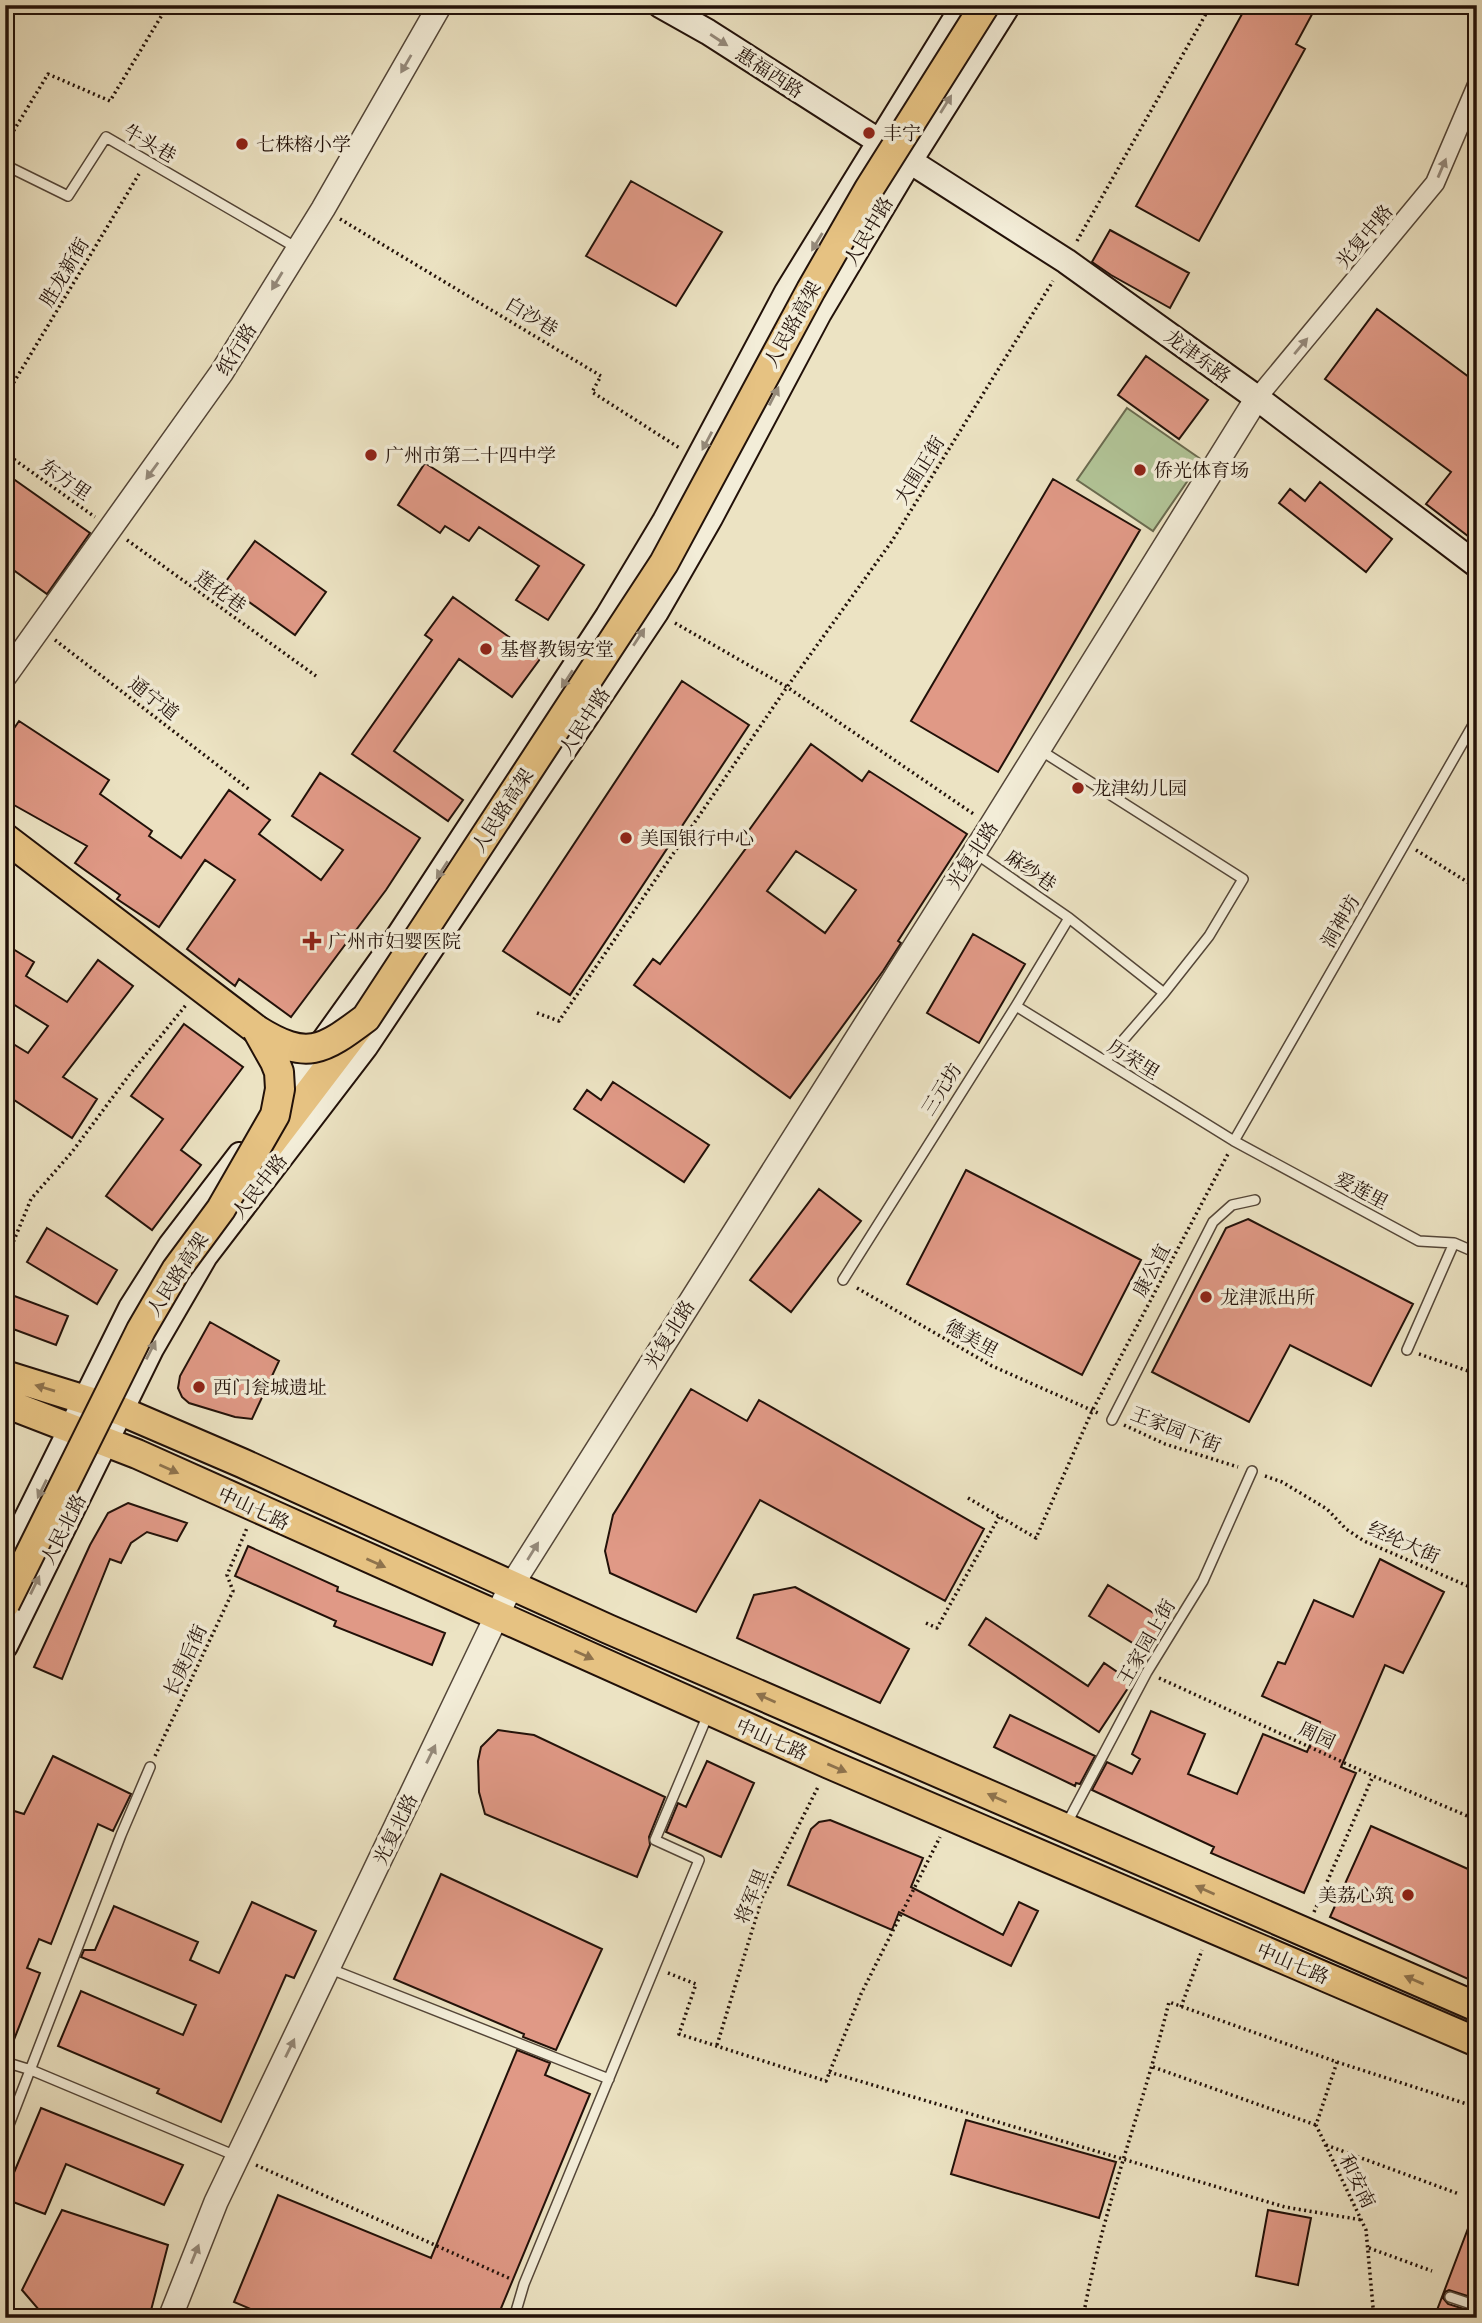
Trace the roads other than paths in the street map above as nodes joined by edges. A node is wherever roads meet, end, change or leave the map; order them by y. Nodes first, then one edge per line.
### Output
1 (440, 5) edge
2 (660, 5) edge
3 (964, 5) edge
4 (985, 5) edge
5 (1008, 5) edge
6 (1477, 85) edge
7 (878, 142) junction
8 (909, 162) junction
9 (5, 165) edge
10 (298, 248) junction
11 (1257, 398) junction
12 (1477, 565) edge
13 (5, 676) edge
14 (1477, 718) edge
15 (1039, 749) junction
16 (5, 838) edge
17 (973, 852) junction
18 (1069, 918) junction
19 (1164, 993) junction
20 (1016, 1006) junction
21 (366, 1018) junction
22 (257, 1030) junction
23 (1105, 1061) junction
24 (1234, 1141) junction
25 (1255, 1200) dead end
26 (222, 1209) junction
27 (1454, 1242) junction
28 (1477, 1253) edge
29 (843, 1280) road end
30 (1407, 1350) road end
31 (5, 1375) edge
32 (85, 1399) junction
33 (5, 1403) edge
34 (121, 1411) junction
35 (1112, 1419) road end
36 (71, 1428) junction
37 (106, 1442) junction
38 (1252, 1471) road end
39 (5, 1562) edge
40 (512, 1586) junction
41 (5, 1604) edge
42 (497, 1616) junction
43 (5, 1646) edge
44 (709, 1711) junction
45 (150, 1767) road end
46 (1065, 1828) junction
47 (328, 1968) junction
48 (1477, 2007) edge
49 (1477, 2042) edge
50 (5, 2062) edge
51 (31, 2070) junction
52 (609, 2079) junction
53 (5, 2135) edge
54 (238, 2157) junction
55 (1450, 2297) dead end
56 (1477, 2306) edge
57 (170, 2318) edge
58 (514, 2318) edge

1 -> 10 street, 纸行路
2 -> 7 main road, 惠福西路
3 - 7 main road, 人民中路
4 - 21 main road, 人民路高架, bridge
8 -> 5 main road, 人民中路
11 -> 6 street, 光复中路
7 - 8 main road, 惠福西路
7 -> 32 main road, 人民中路
8 - 11 main road, 龙津东路
34 -> 8 main road, 人民中路
9 - 10 lane, 牛头巷
10 -> 13 street, 纸行路
11 - 12 main road, 龙津东路
11 - 15 street, 光复北路
14 - 24 lane, 洞神坊
15 - 17 street, 光复北路
15 - 19 lane
16 - 22 main road
17 - 18 lane, 麻纱巷
40 -> 17 street, 光复北路
18 - 19 lane, 麻纱巷
18 - 20 lane, 三元坊
19 - 23 lane
20 - 23 lane, 历荣里
20 - 29 lane, 三元坊
21 - 22 main road, bridge
21 - 26 main road, 人民路高架, bridge
22 - 26 main road, bridge
23 - 24 lane, 历荣里
24 - 27 lane, 爱莲里
25 - 35 lane
26 - 41 main road, 人民路高架, bridge
27 - 28 lane, 爱莲里
27 - 30 lane
32 -> 31 main road, 中山七路
32 - 34 main road, 中山七路
32 - 36 main road, 人民北路
33 - 36 main road, 中山七路
34 - 37 main road, 人民北路
34 - 40 main road, 中山七路
36 - 37 main road, 中山七路
36 -> 39 main road, 人民北路
37 -> 42 main road, 中山七路
43 -> 37 main road, 人民北路
38 - 46 lane, 王家园上街
40 - 42 street, 光复北路
46 -> 40 main road, 中山七路
42 -> 44 main road, 中山七路
47 -> 42 street, 光复北路
44 -> 49 main road, 中山七路
44 - 52 lane
45 - 51 lane
48 -> 46 main road, 中山七路
47 - 52 lane
54 -> 47 street, 光复北路
50 - 51 lane
51 - 53 lane
51 - 54 lane
52 - 58 lane
57 -> 54 street, 光复北路
55 - 56 lane

